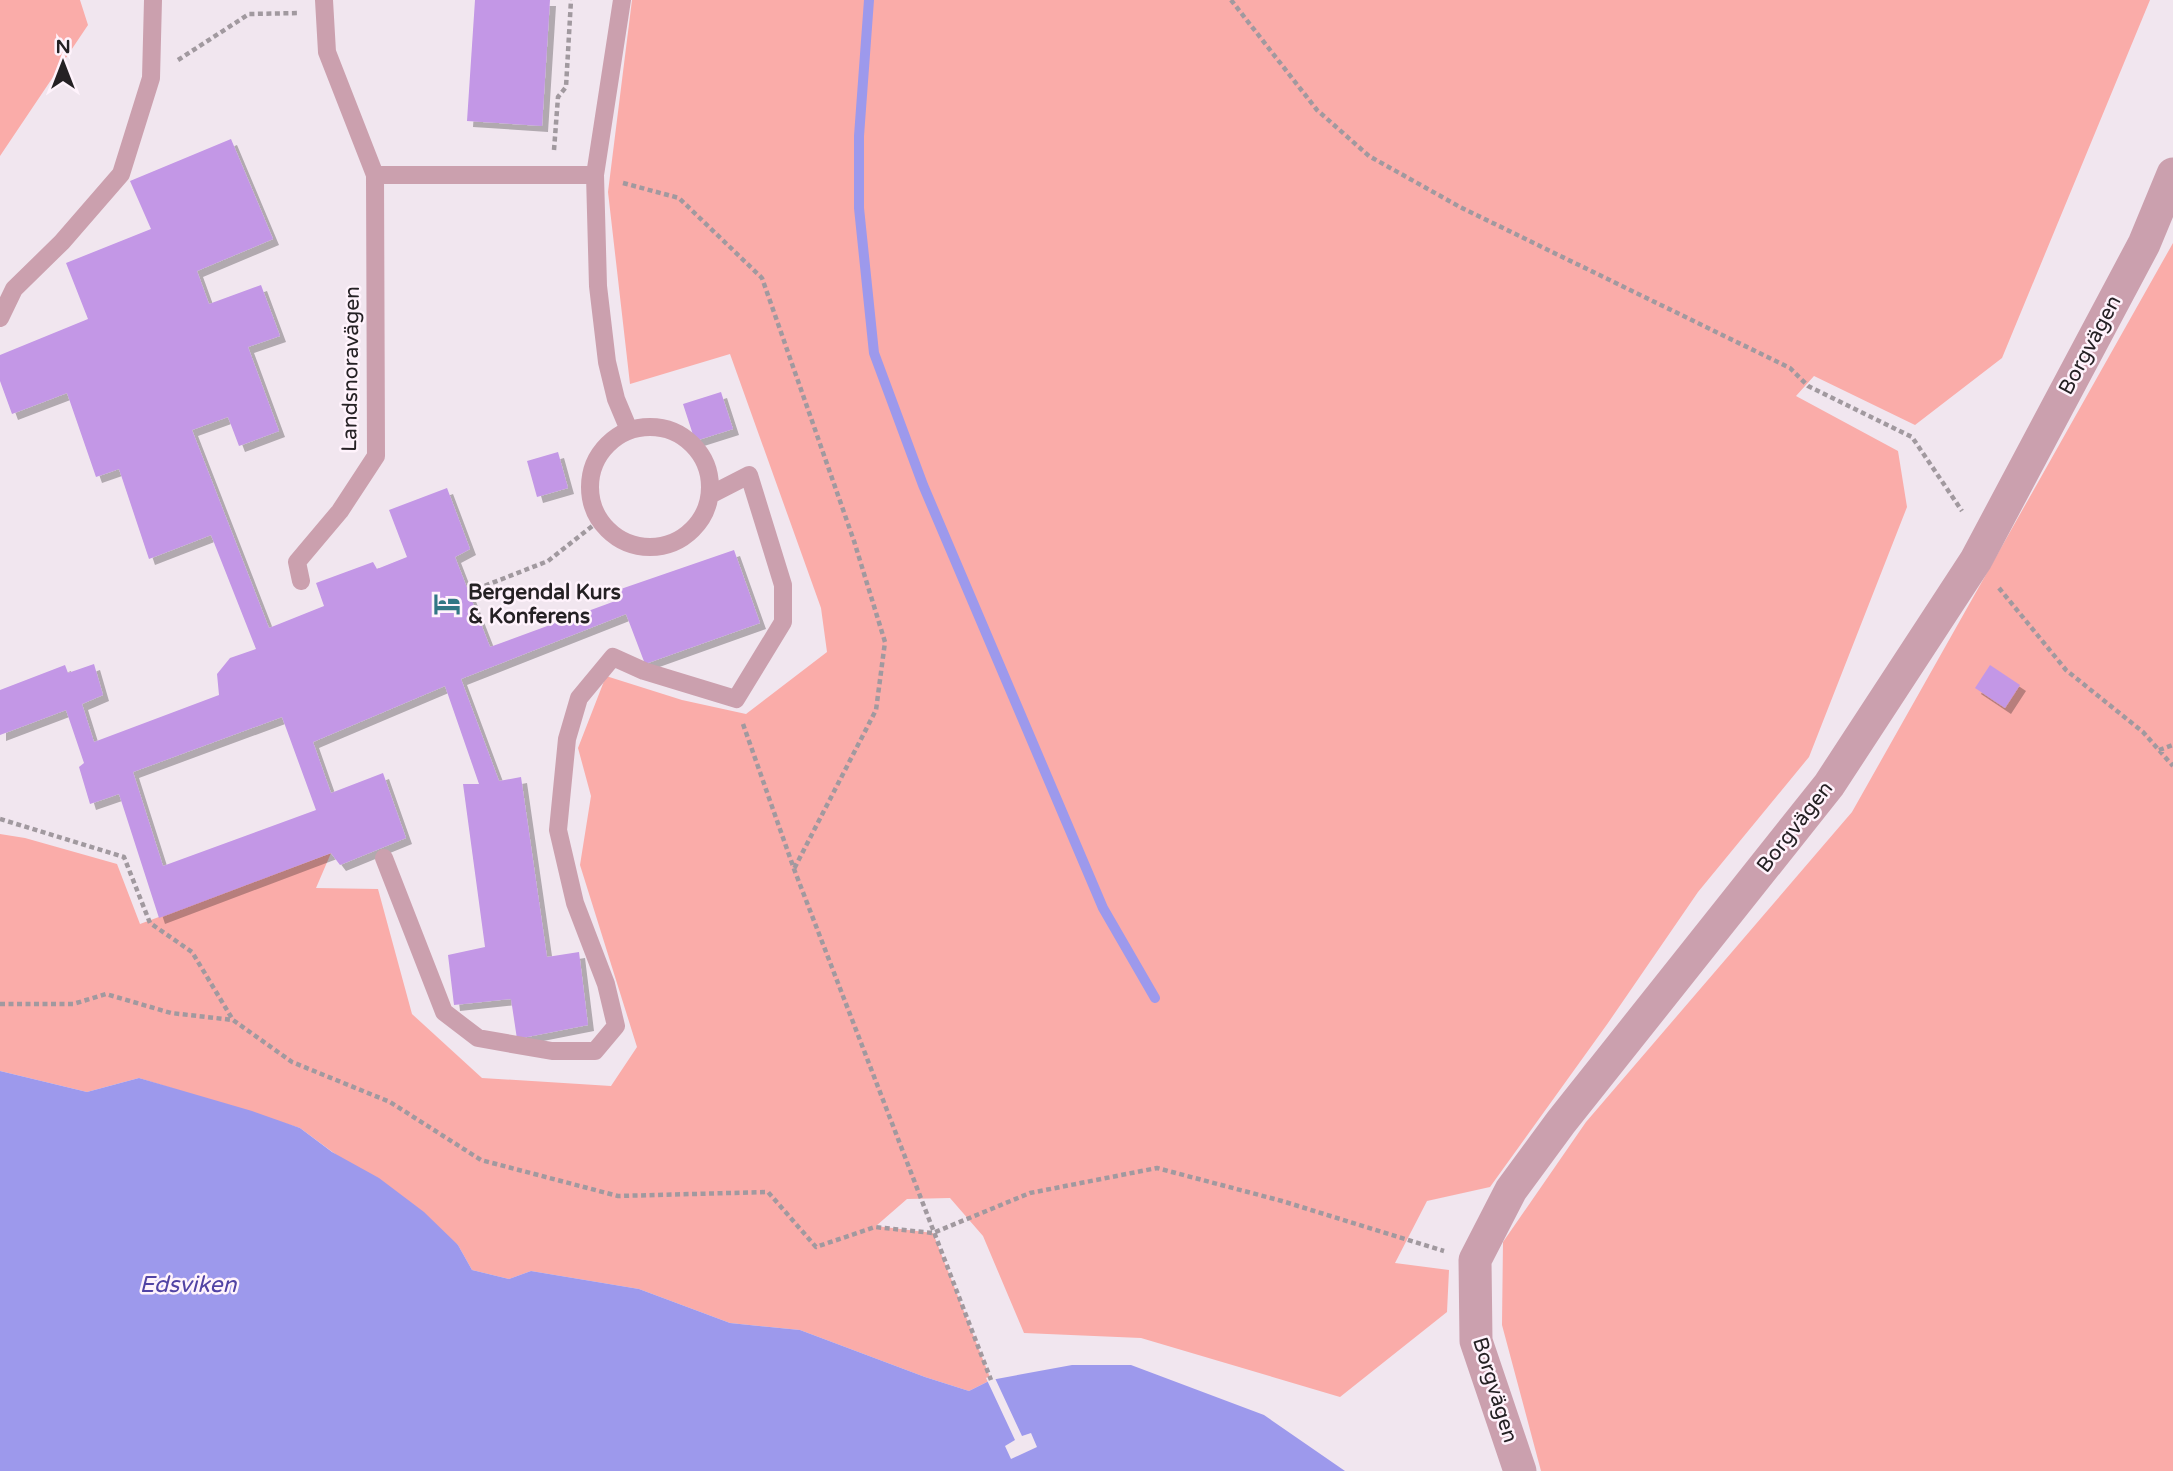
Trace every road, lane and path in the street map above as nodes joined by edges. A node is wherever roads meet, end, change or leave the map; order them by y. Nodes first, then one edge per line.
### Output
1 (152, 0) edge
2 (571, 0) edge
3 (622, 0) edge
4 (1231, 0) edge
5 (325, 6) edge
6 (151, 78) junction
7 (2173, 174) edge
8 (375, 175) junction
9 (552, 175) junction
10 (595, 175) junction
11 (0, 318) edge
12 (629, 430) junction
13 (710, 495) junction
14 (1951, 495) dead end
15 (600, 520) junction
16 (1976, 560) junction
17 (301, 581) dead end
18 (469, 592) dead end
19 (746, 732) dead end
20 (2173, 745) edge
21 (2159, 750) junction
22 (2173, 766) edge
23 (0, 819) edge
24 (384, 858) dead end
25 (794, 869) junction
26 (0, 1004) edge
27 (233, 1020) junction
28 (933, 1233) junction
29 (1475, 1260) junction
30 (991, 1380) dead end
31 (1520, 1471) edge

1 - 6 lane
2 - 9 path
3 - 10 lane
4 - 14 path
5 - 6 path
5 - 8 lane, Landsnoravägen
6 - 11 lane
7 - 16 street, Borgvägen
8 - 9 lane
8 - 17 lane, Landsnoravägen
9 - 10 lane
10 - 12 lane
10 - 25 path
12 - 13 lane
12 - 15 lane
13 - 15 lane
13 - 24 lane
15 - 18 path
16 - 21 path
16 - 29 street, Borgvägen
19 - 25 path
20 - 21 path
21 - 22 path
23 - 27 path
25 - 28 path
26 - 27 path
27 - 28 path
28 - 29 path
28 - 30 path
29 - 31 street, Borgvägen

